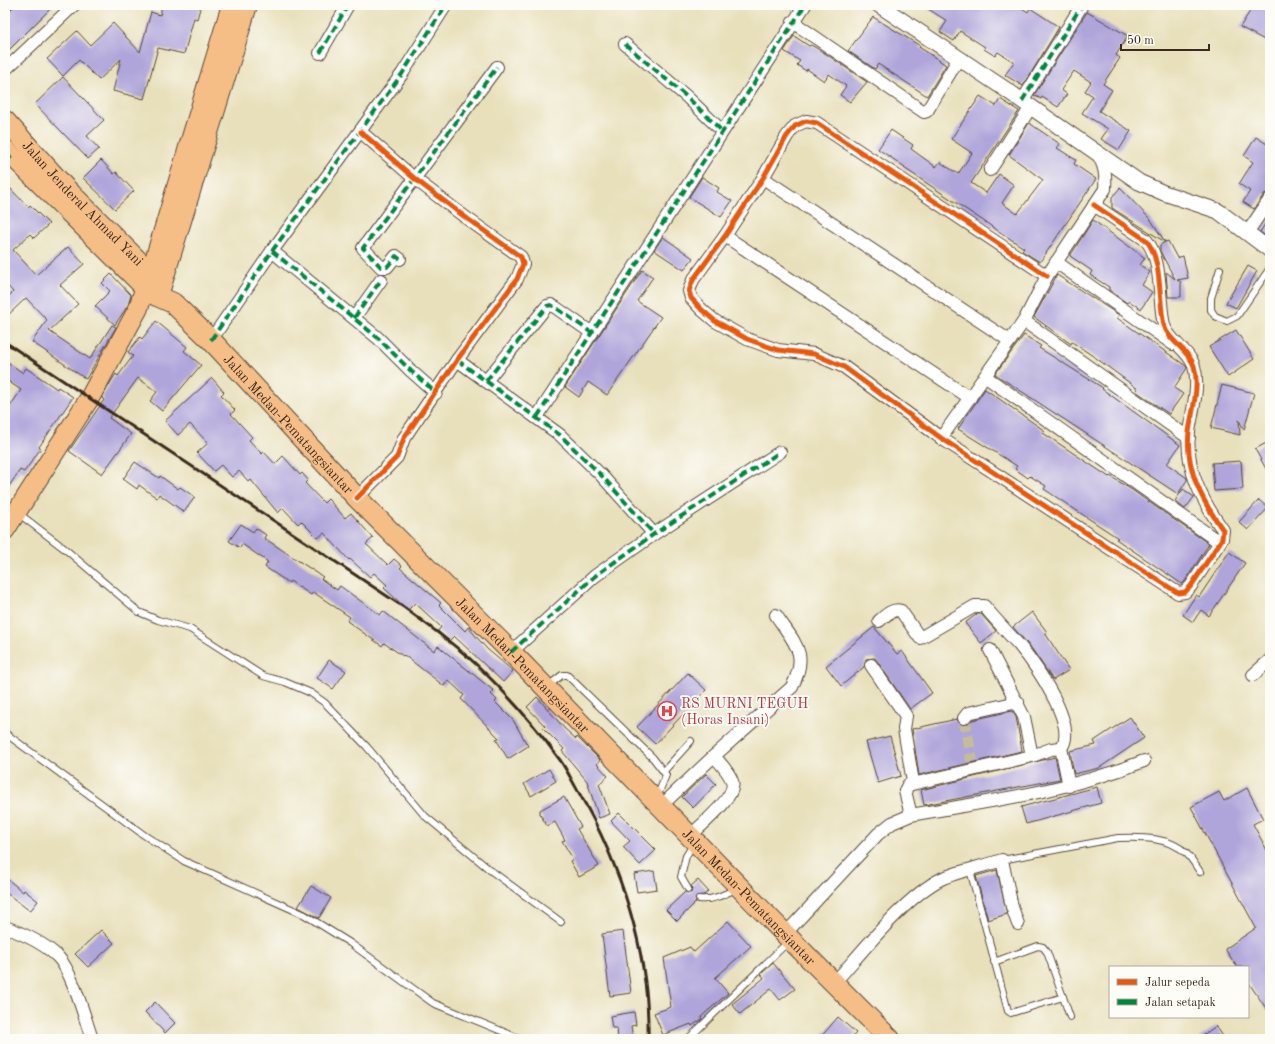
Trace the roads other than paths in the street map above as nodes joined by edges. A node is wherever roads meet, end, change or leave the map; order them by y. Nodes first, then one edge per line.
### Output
1 (9, 5) edge
2 (74, 5) edge
3 (232, 5) edge
4 (247, 5) edge
5 (348, 5) edge
6 (804, 5) edge
7 (879, 5) edge
8 (1082, 5) edge
9 (441, 6) edge
10 (5, 8) edge
11 (793, 22) junction
12 (625, 44) dead end
13 (320, 53) dead end
14 (959, 58) junction
15 (497, 67) dead end
16 (5, 70) edge
17 (1026, 104) junction
18 (5, 120) edge
19 (722, 131) junction
20 (361, 132) junction
21 (1096, 152) junction
22 (7, 155) edge
23 (990, 170) dead end
24 (763, 178) junction
25 (415, 179) junction
26 (1270, 199) edge
27 (1094, 205) junction
28 (1247, 233) junction
29 (725, 236) junction
30 (1270, 250) edge
31 (272, 251) junction
32 (400, 259) dead end
33 (1056, 262) junction
34 (1270, 268) edge
35 (1220, 269) dead end
36 (1047, 276) junction
37 (381, 280) dead end
38 (154, 285) junction
39 (354, 318) junction
40 (1024, 321) junction
41 (592, 333) junction
42 (211, 340) junction
43 (1010, 341) junction
44 (1187, 354) junction
45 (457, 360) junction
46 (986, 377) junction
47 (486, 381) junction
48 (436, 393) junction
49 (970, 398) junction
50 (537, 417) junction
51 (941, 438) junction
52 (1189, 438) junction
53 (780, 452) dead end
54 (357, 498) junction
55 (17, 512) junction
56 (5, 530) edge
57 (654, 534) junction
58 (1219, 542) junction
59 (776, 615) dead end
60 (879, 621) dead end
61 (990, 650) dead end
62 (511, 652) junction
63 (1270, 660) edge
64 (871, 665) dead end
65 (1253, 675) dead end
66 (546, 688) junction
67 (1018, 702) junction
68 (964, 718) dead end
69 (5, 733) edge
70 (691, 741) dead end
71 (1061, 748) junction
72 (714, 756) junction
73 (1032, 756) junction
74 (1144, 761) dead end
75 (664, 771) junction
76 (913, 782) junction
77 (1069, 786) junction
78 (658, 803) junction
79 (911, 815) junction
80 (693, 839) junction
81 (1002, 860) junction
82 (970, 870) junction
83 (1200, 872) dead end
84 (740, 887) junction
85 (688, 889) dead end
86 (700, 899) dead end
87 (561, 922) dead end
88 (1018, 924) dead end
89 (5, 927) edge
90 (788, 937) junction
91 (994, 962) junction
92 (834, 983) junction
93 (1063, 997) junction
94 (1070, 1017) dead end
95 (92, 1039) edge
96 (521, 1039) edge
97 (688, 1039) edge
98 (890, 1039) edge

1 - 10 lane
2 - 16 street
3 - 38 highway
4 - 38 highway
5 - 13 street
6 - 11 street
7 - 14 street
8 - 17 street
9 - 20 street
11 - 14 street
11 - 19 street
12 - 19 street
14 - 17 street
15 - 25 street
17 - 21 street
17 - 23 street
18 - 38 main road, Jalan Jenderal Ahmad Yani
19 - 41 street
20 - 25 street
20 - 31 street
21 - 27 street
21 - 28 street
22 - 38 main road, Jalan Jenderal Ahmad Yani
24 - 29 street
24 - 36 street
24 - 43 street
25 - 32 street
25 - 45 street
26 - 28 street
27 - 33 street
27 - 44 street
28 - 30 street
29 - 49 street
29 - 51 street
31 - 39 street
31 - 42 street
33 - 36 street
33 - 44 street
34 - 35 lane
36 - 40 street
37 - 39 street
38 - 42 highway, Jalan Medan-Pematangsiantar
38 - 55 main road
39 - 48 street
40 - 43 street
40 - 52 street
41 - 47 street
41 - 50 street
42 - 54 highway, Jalan Medan-Pematangsiantar
43 - 46 street
44 - 52 street
45 - 47 street
45 - 48 street
46 - 49 street
46 - 58 street
47 - 50 street
48 - 54 street
49 - 51 street
50 - 57 street
51 - 58 street
52 - 58 street
53 - 57 street
54 - 62 highway, Jalan Medan-Pematangsiantar
55 - 56 main road
55 - 87 lane
57 - 62 street
59 - 72 street
60 - 71 street
61 - 67 street
62 - 66 highway, Jalan Medan-Pematangsiantar
63 - 65 street
64 - 76 street
66 - 75 lane
66 - 78 highway, Jalan Medan-Pematangsiantar
67 - 68 street
67 - 73 street
69 - 96 lane
70 - 75 lane
71 - 73 street
71 - 77 street
72 - 78 street
72 - 80 street
73 - 76 street
74 - 77 street
75 - 78 lane
76 - 79 street
77 - 79 street
78 - 80 highway, Jalan Medan-Pematangsiantar
79 - 90 street
80 - 84 highway, Jalan Medan-Pematangsiantar
80 - 85 lane
81 - 82 street
81 - 83 lane
81 - 88 street
82 - 91 lane
82 - 92 street
84 - 86 lane
84 - 90 highway, Jalan Medan-Pematangsiantar
89 - 95 street
90 - 92 highway, Jalan Medan-Pematangsiantar
90 - 97 lane
91 - 93 lane
91 - 93 lane
92 - 98 highway, Jalan Medan-Pematangsiantar
93 - 94 lane

